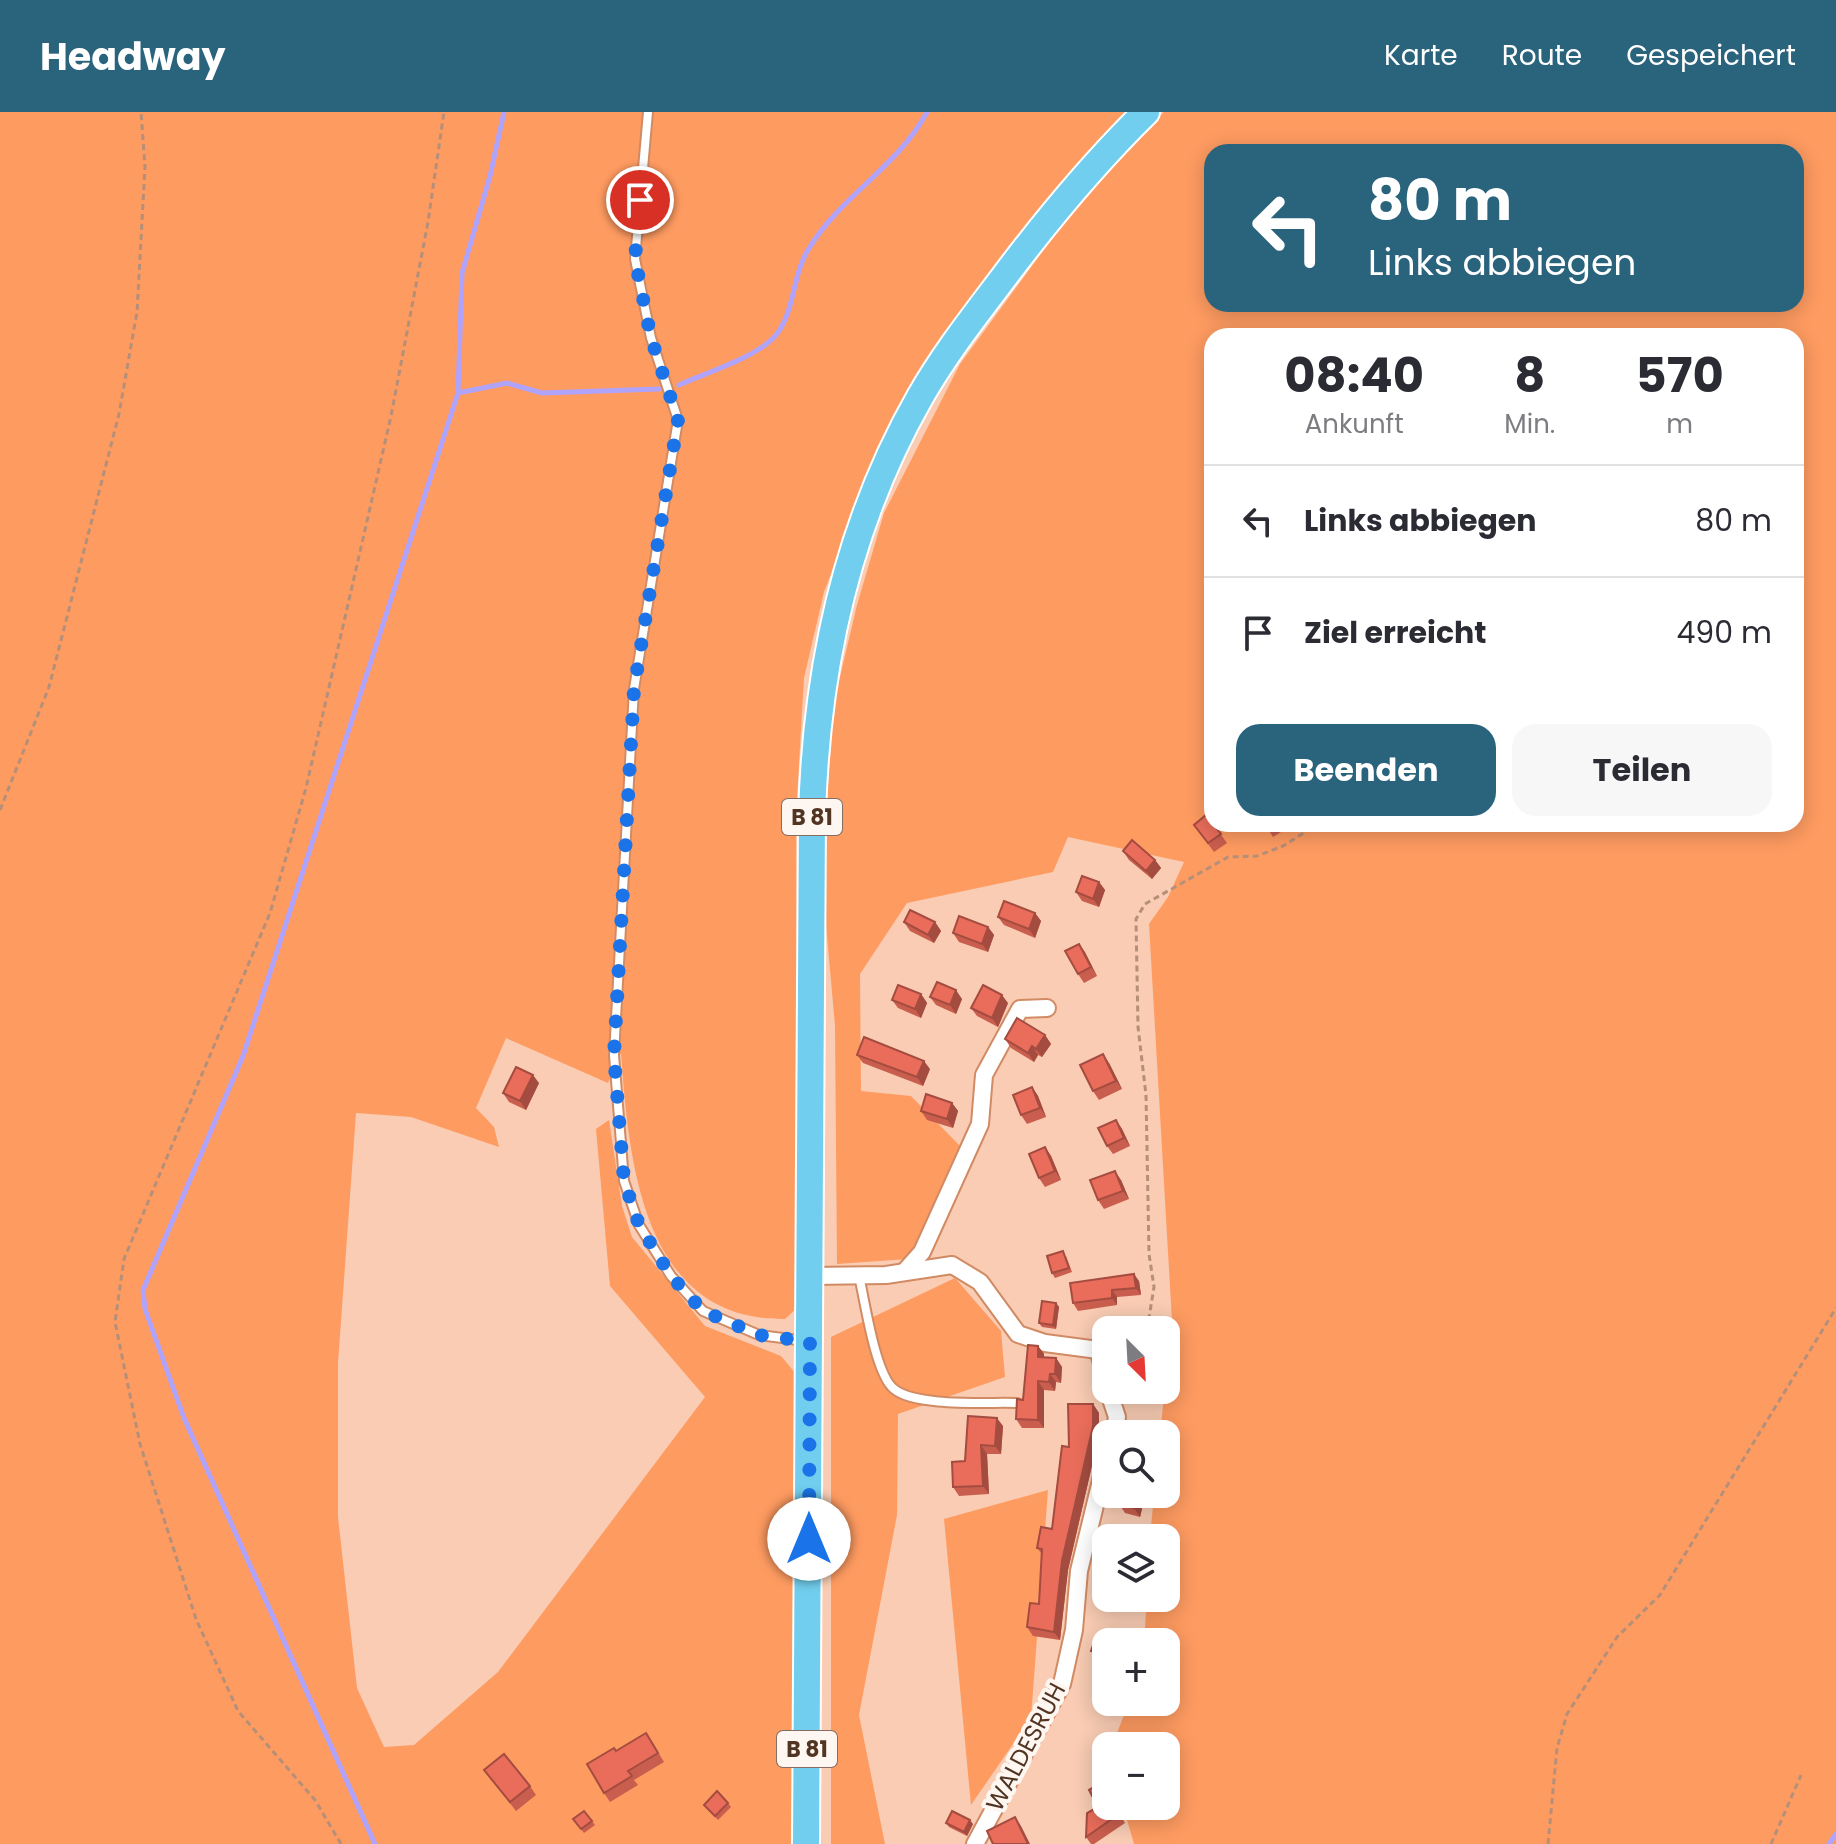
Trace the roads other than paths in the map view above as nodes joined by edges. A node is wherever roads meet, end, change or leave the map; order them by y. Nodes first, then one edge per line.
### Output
1 (648, 112) edge
2 (1146, 112) edge
3 (1047, 1008) dead end
4 (906, 1270) junction
5 (811, 1276) junction
6 (859, 1276) junction
7 (810, 1342) junction
8 (1092, 1349) edge
9 (1017, 1403) edge
10 (1094, 1508) edge
11 (806, 1844) edge
12 (975, 1844) edge

1 - 7 lane
2 - 5 main road, B 81
3 - 4 street
4 - 6 street
4 - 8 street
5 - 6 street
5 - 7 main road, B 81
6 - 9 lane
7 - 11 main road, B 81
10 - 12 street, WALDESRUH

